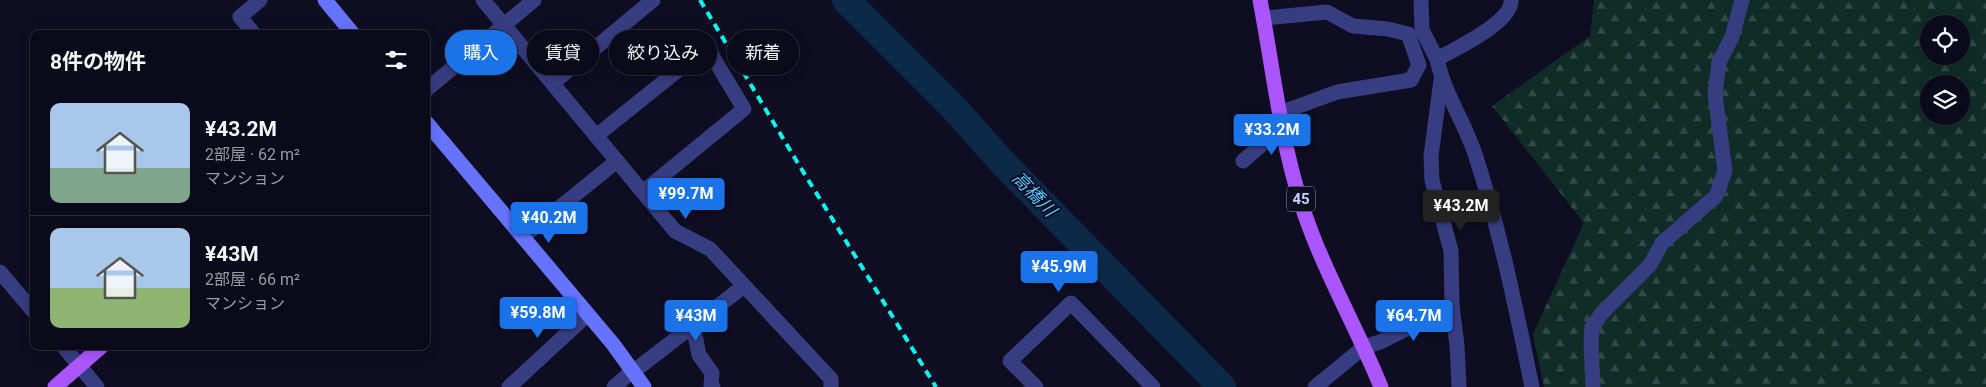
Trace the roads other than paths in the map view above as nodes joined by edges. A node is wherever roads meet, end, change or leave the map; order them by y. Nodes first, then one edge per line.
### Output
1 (260, 0) edge
2 (325, 0) edge
3 (482, 0) edge
4 (534, 0) edge
5 (653, 0) edge
6 (1260, 0) edge
7 (1421, 0) edge
8 (1511, 0) edge
9 (1742, 0) edge
10 (1264, 18) junction
11 (504, 25) junction
12 (251, 30) edge
13 (350, 30) edge
14 (1437, 59) junction
15 (1441, 79) junction
16 (553, 83) junction
17 (430, 87) edge
18 (1280, 120) junction
19 (430, 127) edge
20 (596, 136) junction
21 (617, 161) junction
22 (1244, 161) dead end
23 (644, 191) junction
24 (523, 237) junction
25 (0, 272) edge
26 (744, 286) junction
27 (1452, 306) junction
28 (30, 307) edge
29 (588, 314) junction
30 (693, 325) junction
31 (1364, 347) junction
32 (66, 350) edge
33 (98, 350) edge
34 (80, 366) junction
35 (633, 370) junction
36 (710, 386) edge
37 (54, 387) edge
38 (96, 387) edge
39 (508, 387) edge
40 (614, 387) edge
41 (644, 387) edge
42 (832, 387) edge
43 (1036, 387) edge
44 (1153, 387) edge
45 (1315, 387) edge
46 (1381, 387) edge
47 (1459, 387) edge
48 (1532, 387) edge
49 (1593, 387) edge

1 - 12 street
2 - 13 main road
3 - 11 street
4 - 11 street
5 - 16 street
6 - 10 main road, 45
7 - 14 street
8 - 14 street
9 - 49 street
10 - 18 main road, 45
10 - 18 street
11 - 16 street
11 - 17 street
14 - 15 street
15 - 27 street
15 - 48 street
16 - 20 street
18 - 22 street
18 - 31 main road, 45
19 - 24 main road
20 - 21 street
20 - 23 street
21 - 23 street
21 - 24 street
23 - 26 street
24 - 29 main road
25 - 28 street
26 - 30 street
26 - 42 street
27 - 31 street
27 - 47 street
29 - 35 main road
29 - 39 street
30 - 35 street
30 - 36 street
31 - 45 street
31 - 46 main road, 45
32 - 34 street
33 - 34 main road
34 - 37 main road
34 - 38 street
35 - 40 street
35 - 41 main road
43 - 44 street

